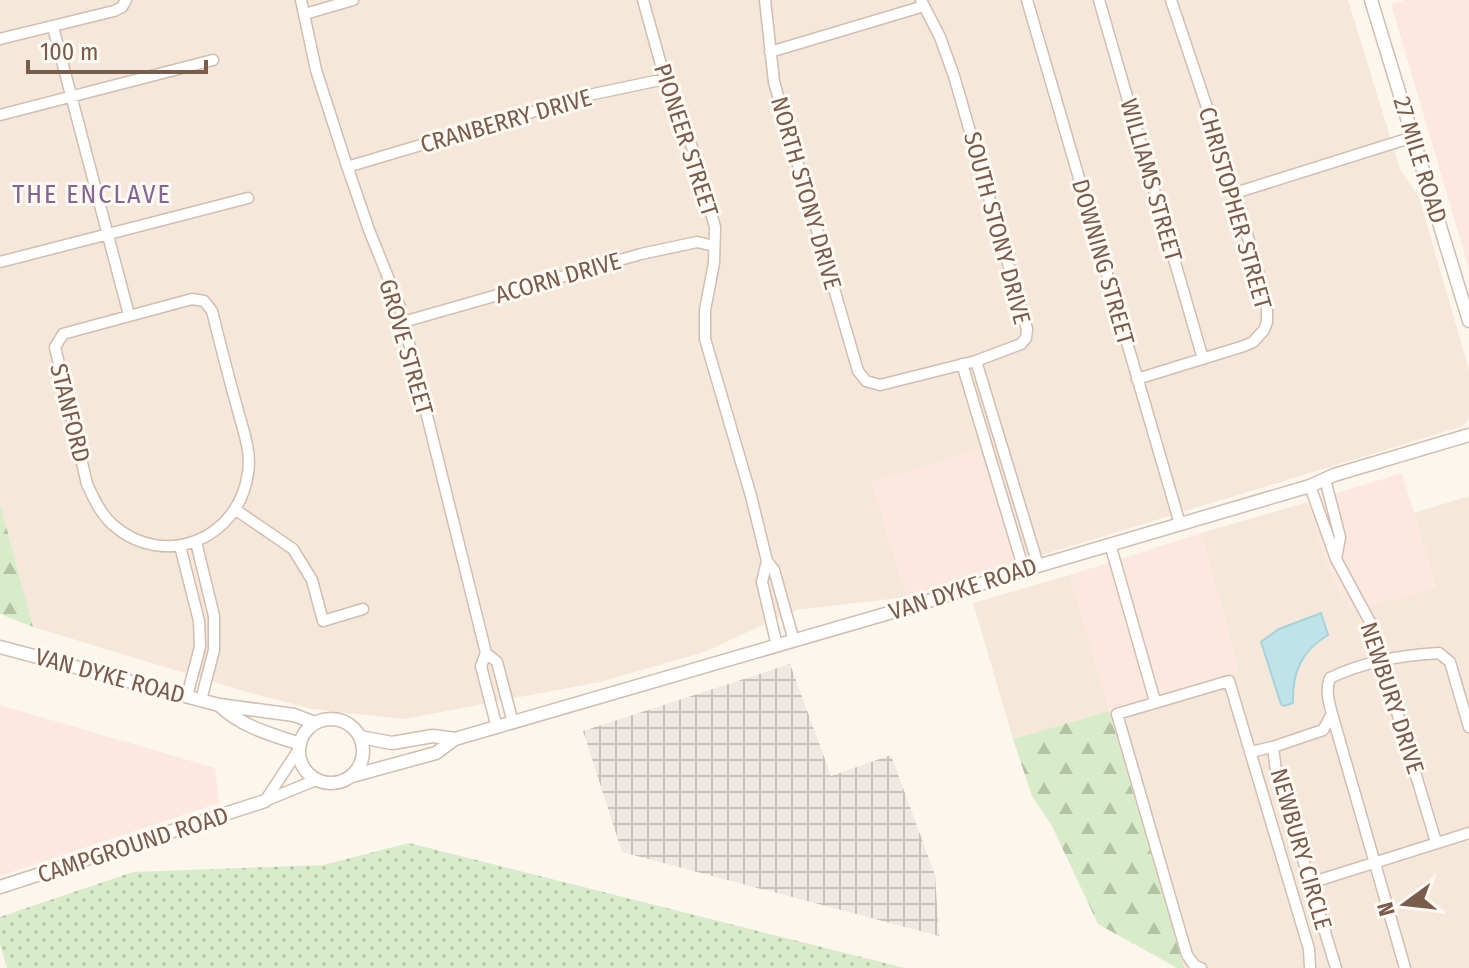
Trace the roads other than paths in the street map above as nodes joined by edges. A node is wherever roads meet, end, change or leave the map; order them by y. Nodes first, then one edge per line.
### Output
1 (126, 0) edge
2 (301, 0) edge
3 (353, 0) edge
4 (643, 0) edge
5 (765, 0) edge
6 (1027, 0) edge
7 (1099, 0) edge
8 (1171, 0) edge
9 (1371, 0) edge
10 (923, 3) edge
11 (305, 14) junction
12 (53, 27) junction
13 (0, 39) edge
14 (770, 52) junction
15 (213, 60) dead end
16 (665, 79) junction
17 (72, 96) junction
18 (0, 115) edge
19 (1413, 137) junction
20 (347, 167) junction
21 (1235, 193) junction
22 (248, 198) dead end
23 (108, 235) junction
24 (714, 246) junction
25 (0, 262) edge
26 (129, 315) junction
27 (1469, 321) edge
28 (403, 322) junction
29 (1203, 359) junction
30 (976, 361) junction
31 (962, 364) junction
32 (1137, 379) junction
33 (866, 381) joint
34 (1469, 435) edge
35 (1325, 479) junction
36 (1310, 486) junction
37 (236, 510) junction
38 (1180, 524) junction
39 (196, 542) junction
40 (1110, 544) junction
41 (180, 546) junction
42 (1336, 559) junction
43 (767, 561) junction
44 (1038, 565) junction
45 (1024, 570) junction
46 (363, 609) dead end
47 (794, 641) junction
48 (777, 646) junction
49 (0, 647) edge
50 (486, 653) junction
51 (1381, 662) junction
52 (187, 696) junction
53 (201, 700) junction
54 (1155, 701) junction
55 (219, 705) junction
56 (1332, 714) junction
57 (315, 723) junction
58 (513, 723) junction
59 (1469, 727) edge
60 (497, 728) junction
61 (360, 737) junction
62 (455, 739) junction
63 (299, 747) junction
64 (1273, 747) junction
65 (1250, 752) junction
66 (352, 776) junction
67 (316, 780) junction
68 (265, 801) junction
69 (1469, 833) edge
70 (1436, 842) junction
71 (1375, 863) junction
72 (1310, 883) junction
73 (0, 887) edge
74 (1201, 968) edge
75 (1310, 968) edge
76 (1336, 968) edge
77 (1405, 968) edge

1 - 12 street
2 - 11 street, GROVE STREET
3 - 11 street
4 - 16 street, PIONEER STREET
5 - 14 street, NORTH STONY DRIVE
6 - 32 street, DOWNING STREET
7 - 29 street, WILLIAMS STREET
8 - 21 street, CHRISTOPHER STREET
9 - 19 street, 27 MILE ROAD
10 - 14 street
10 - 30 street, SOUTH STONY DRIVE
11 - 20 street, GROVE STREET
12 - 13 street
12 - 17 street
14 - 33 street, NORTH STONY DRIVE
15 - 17 street
16 - 20 street, CRANBERRY DRIVE
16 - 24 street, PIONEER STREET
17 - 18 street
17 - 23 street
19 - 21 street
19 - 27 street, 27 MILE ROAD
20 - 28 street, GROVE STREET
21 - 29 street, CHRISTOPHER STREET
22 - 23 street
23 - 25 street
23 - 26 street
24 - 28 street, ACORN DRIVE
24 - 43 street, PIONEER STREET
26 - 37 street
26 - 41 street, STANFORD
28 - 50 street, GROVE STREET
29 - 32 street, CHRISTOPHER STREET
30 - 31 street, SOUTH STONY DRIVE
30 - 44 street
31 - 33 street, SOUTH STONY DRIVE
31 - 45 street
32 - 38 street, DOWNING STREET
34 - 35 street, VAN DYKE ROAD
35 - 36 street, VAN DYKE ROAD
35 - 42 street, NEWBURY DRIVE
36 - 38 street, VAN DYKE ROAD
36 - 42 street, NEWBURY DRIVE
37 - 39 street
37 - 46 street
38 - 40 street, VAN DYKE ROAD
39 - 41 street, STANFORD
39 - 53 street
40 - 44 street, VAN DYKE ROAD
40 - 54 street
41 - 52 street
42 - 51 street, NEWBURY DRIVE
43 - 47 street, PIONEER STREET
43 - 48 street, PIONEER STREET
44 - 45 street, VAN DYKE ROAD
45 - 47 street, VAN DYKE ROAD
47 - 48 street, VAN DYKE ROAD
48 - 58 street, VAN DYKE ROAD
49 - 52 street, VAN DYKE ROAD
50 - 58 street, GROVE STREET
50 - 60 street, GROVE STREET
51 - 56 street
51 - 59 street
51 - 70 street, NEWBURY DRIVE
52 - 53 street, VAN DYKE ROAD
53 - 55 street, VAN DYKE ROAD
54 - 65 street
54 - 74 street
55 - 57 street, VAN DYKE ROAD
55 - 63 street, VAN DYKE ROAD
56 - 64 street, NEWBURY CIRCLE
56 - 71 street
57 - 61 street
57 - 63 street
58 - 60 street, VAN DYKE ROAD
60 - 62 street, VAN DYKE ROAD
61 - 62 street, VAN DYKE ROAD
61 - 66 street
62 - 66 street, VAN DYKE ROAD
63 - 67 street
63 - 68 street
64 - 65 street
64 - 72 street, NEWBURY CIRCLE
65 - 75 street
66 - 67 street
67 - 68 street, CAMPGROUND ROAD
68 - 73 street, CAMPGROUND ROAD
69 - 70 street
70 - 71 street
71 - 72 street
71 - 77 street
72 - 76 street, NEWBURY CIRCLE

